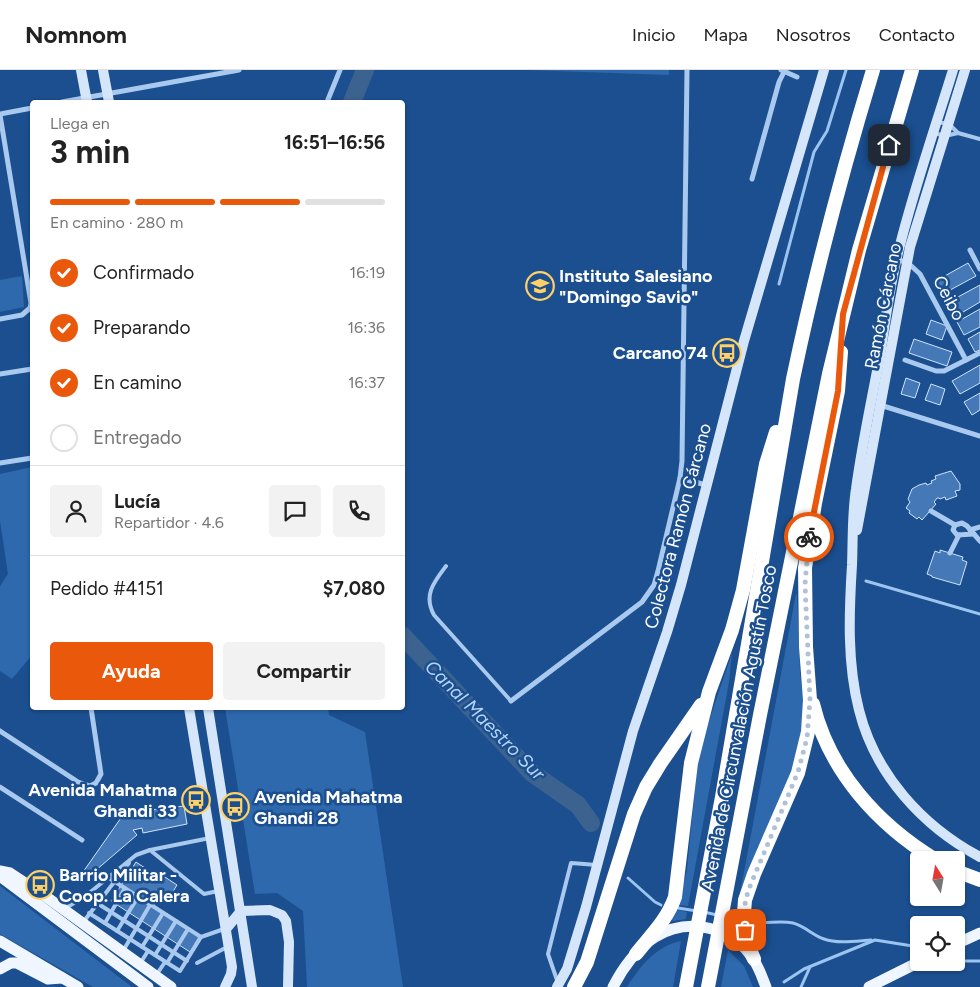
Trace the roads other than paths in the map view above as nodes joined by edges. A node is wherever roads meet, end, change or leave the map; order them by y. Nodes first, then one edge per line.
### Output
1 (81, 70) edge
2 (103, 70) edge
3 (239, 70) edge
4 (332, 70) edge
5 (687, 70) edge
6 (784, 70) edge
7 (824, 70) edge
8 (872, 70) edge
9 (912, 70) edge
10 (953, 70) edge
11 (965, 70) edge
12 (339, 71) edge
13 (797, 77) dead end
14 (108, 98) edge
15 (86, 100) edge
16 (328, 100) edge
17 (30, 108) edge
18 (0, 114) edge
19 (937, 122) junction
20 (949, 124) junction
21 (934, 133) junction
22 (958, 133) junction
23 (945, 136) junction
24 (980, 140) edge
25 (752, 179) dead end
26 (970, 250) dead end
27 (902, 261) junction
28 (980, 269) edge
29 (30, 291) edge
30 (30, 308) edge
31 (843, 314) junction
32 (0, 319) edge
33 (980, 353) edge
34 (905, 360) dead end
35 (966, 360) junction
36 (30, 368) edge
37 (0, 374) edge
38 (793, 379) junction
39 (876, 404) junction
40 (980, 436) edge
41 (30, 458) edge
42 (0, 464) edge
43 (680, 478) junction
44 (707, 485) junction
45 (931, 510) dead end
46 (955, 525) junction
47 (980, 527) edge
48 (972, 532) junction
49 (959, 535) junction
50 (980, 541) edge
51 (950, 553) dead end
52 (446, 566) dead end
53 (809, 686) junction
54 (709, 692) junction
55 (511, 702) joint
56 (91, 710) edge
57 (189, 710) edge
58 (208, 710) edge
59 (0, 731) edge
60 (0, 787) edge
61 (210, 838) junction
62 (82, 840) dead end
63 (150, 850) junction
64 (922, 851) edge
65 (136, 855) junction
66 (980, 857) edge
67 (597, 865) junction
68 (0, 871) edge
69 (965, 874) edge
70 (0, 876) edge
71 (109, 878) junction
72 (980, 880) edge
73 (114, 881) junction
74 (125, 888) junction
75 (219, 891) junction
76 (138, 897) junction
77 (97, 903) junction
78 (150, 905) junction
79 (64, 909) junction
80 (241, 911) junction
81 (111, 912) junction
82 (163, 913) junction
83 (86, 917) junction
84 (56, 918) junction
85 (124, 920) junction
86 (176, 921) junction
87 (105, 923) junction
88 (111, 927) junction
89 (136, 928) junction
90 (188, 929) junction
91 (226, 929) junction
92 (117, 931) junction
93 (980, 933) edge
94 (77, 934) junction
95 (149, 936) junction
96 (201, 937) junction
97 (105, 938) junction
98 (130, 939) junction
99 (965, 940) edge
100 (0, 941) edge
101 (161, 944) junction
102 (229, 946) junction
103 (142, 947) junction
104 (123, 951) junction
105 (148, 951) junction
106 (174, 952) junction
107 (636, 954) junction
108 (155, 955) junction
109 (754, 959) junction
110 (187, 961) junction
111 (166, 962) junction
112 (197, 963) dead end
113 (140, 964) junction
114 (910, 966) edge
115 (0, 969) edge
116 (156, 976) junction
117 (62, 978) junction
118 (766, 984) edge
119 (558, 986) edge
120 (78, 987) edge
121 (148, 987) edge
122 (171, 987) edge
123 (225, 987) edge
124 (252, 987) edge
125 (288, 987) edge
126 (574, 987) edge
127 (613, 987) edge
128 (686, 987) edge
129 (708, 987) edge
130 (869, 987) edge

1 - 15 main road
2 - 14 main road
3 - 14 street
4 - 12 street
5 - 43 street
6 - 13 street
6 - 25 street
7 - 44 main road, Colectora Ramón Cárcano
8 - 38 highway, Avenida de Circunvalación Agustín Tosco
9 - 31 highway, Avenida de Circunvalación Agustín Tosco
10 - 19 main road, Ramón Cárcano
11 - 20 main road, Ramón Cárcano
12 - 16 street
14 - 15 street
17 - 18 street
18 - 29 street
19 - 20 lane
19 - 21 main road, Ramón Cárcano
20 - 22 lane
20 - 23 main road, Ramón Cárcano
21 - 23 lane
21 - 27 main road, Ramón Cárcano
22 - 23 lane
22 - 24 lane
23 - 27 main road, Ramón Cárcano
26 - 28 street
27 - 35 street, Ceibo
27 - 39 main road, Ramón Cárcano
30 - 32 street
31 - 53 highway
31 - 129 highway, Avenida de Circunvalación Agustín Tosco
33 - 35 street
34 - 35 street
36 - 37 street
38 - 54 highway
38 - 128 highway, Avenida de Circunvalación Agustín Tosco
39 - 40 street
39 - 66 main road, Ramón Cárcano
41 - 42 street
43 - 44 street
43 - 55 street
44 - 67 main road, Colectora Ramón Cárcano
45 - 46 street
46 - 48 street
46 - 49 street
47 - 48 street
48 - 49 street
48 - 50 street
49 - 51 street
52 - 55 lane
53 - 64 highway
53 - 109 highway
54 - 107 highway
54 - 126 highway
56 - 59 street
57 - 61 main road
58 - 80 main road
60 - 62 street
61 - 63 lane
61 - 75 main road
63 - 65 lane
63 - 75 lane
65 - 71 lane
65 - 73 lane
67 - 119 main road, Colectora Ramón Cárcano
67 - 119 lane
68 - 79 main road
69 - 72 highway
70 - 84 main road
71 - 73 lane
71 - 79 lane
73 - 74 lane
73 - 77 lane
74 - 76 lane
74 - 81 lane
75 - 91 main road
76 - 78 lane
76 - 85 lane
77 - 81 lane
77 - 83 lane
78 - 82 lane
78 - 89 lane
79 - 83 main road
79 - 84 lane
80 - 91 main road
80 - 124 main road
80 - 125 main road
81 - 85 lane
81 - 87 lane
82 - 86 lane
82 - 95 lane
83 - 87 lane
83 - 94 lane
83 - 97 main road
84 - 94 main road
85 - 89 lane
85 - 92 lane
86 - 90 lane
86 - 101 lane
87 - 88 lane
88 - 92 lane
88 - 97 lane
89 - 95 lane
89 - 98 lane
90 - 96 lane
90 - 106 lane
91 - 96 lane
91 - 102 main road
92 - 98 lane
93 - 99 main road
94 - 121 main road
95 - 101 lane
95 - 103 lane
96 - 110 lane
97 - 104 main road
98 - 103 lane
98 - 104 lane
100 - 117 main road
101 - 106 lane
101 - 108 lane
102 - 112 lane
102 - 123 main road
103 - 105 lane
104 - 113 main road
105 - 108 lane
105 - 113 lane
106 - 110 lane
106 - 111 lane
107 - 109 main road
107 - 127 main road
108 - 111 lane
109 - 118 main road
110 - 111 lane
111 - 116 lane
113 - 116 main road
114 - 130 main road
115 - 117 main road
116 - 122 main road
117 - 120 main road

